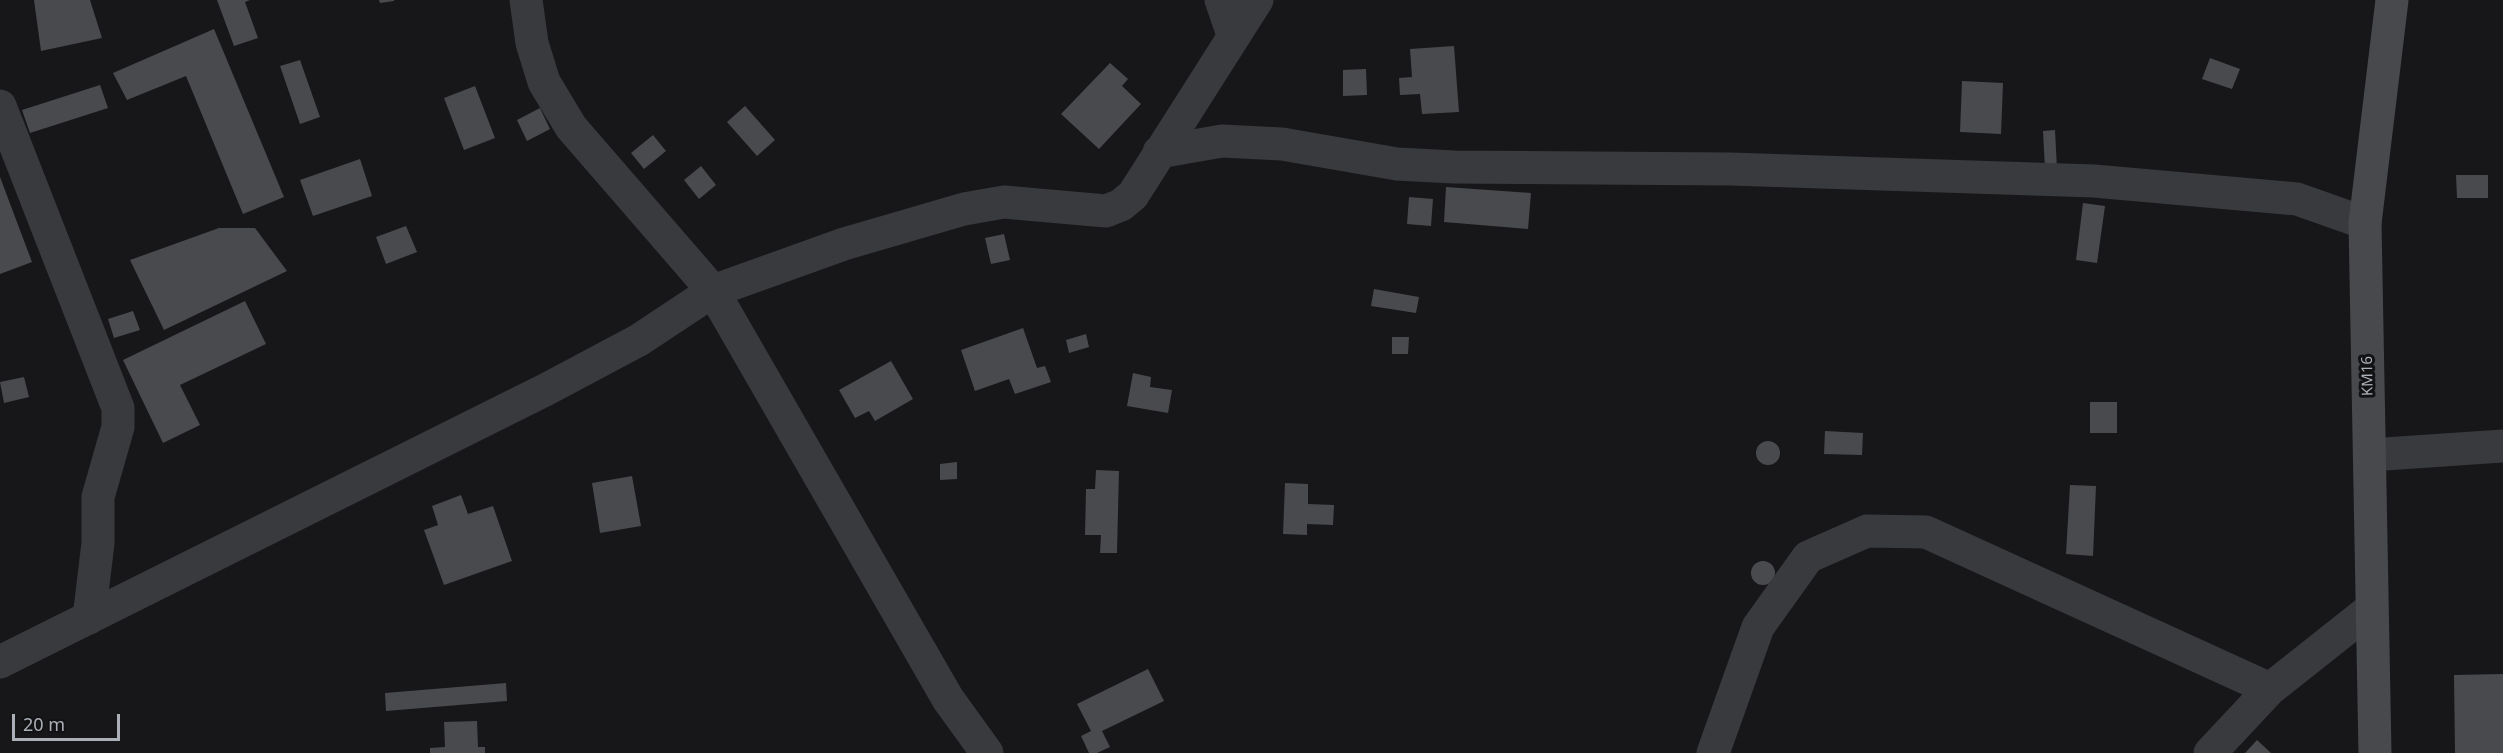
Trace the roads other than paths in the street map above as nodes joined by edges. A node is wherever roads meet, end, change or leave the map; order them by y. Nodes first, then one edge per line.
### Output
1 (526, 0) edge
2 (1221, 0) edge
3 (1257, 0) edge
4 (2392, 0) edge
5 (1233, 35) junction
6 (1195, 95) junction
7 (0, 106) edge
8 (1222, 141) junction
9 (1159, 152) junction
10 (2365, 223) junction
11 (713, 291) junction
12 (2503, 446) edge
13 (2370, 455) junction
14 (98, 543) junction
15 (138, 591) junction
16 (2371, 609) junction
17 (89, 618) junction
18 (0, 662) edge
19 (2270, 689) junction
20 (987, 753) edge
21 (1713, 753) edge
22 (2210, 753) edge
23 (2375, 753) edge

1 - 11 street
2 - 5 street
3 - 5 street
4 - 10 street, KM16
5 - 6 street
6 - 8 street
6 - 9 street
7 - 14 street
8 - 9 street
8 - 10 street
9 - 11 street
10 - 13 street, KM16
11 - 15 street
11 - 20 street
12 - 13 street
13 - 16 street, KM16
14 - 15 street
14 - 17 street
15 - 17 street
16 - 19 street
16 - 23 street, KM16
17 - 18 street
19 - 21 street
19 - 22 street

